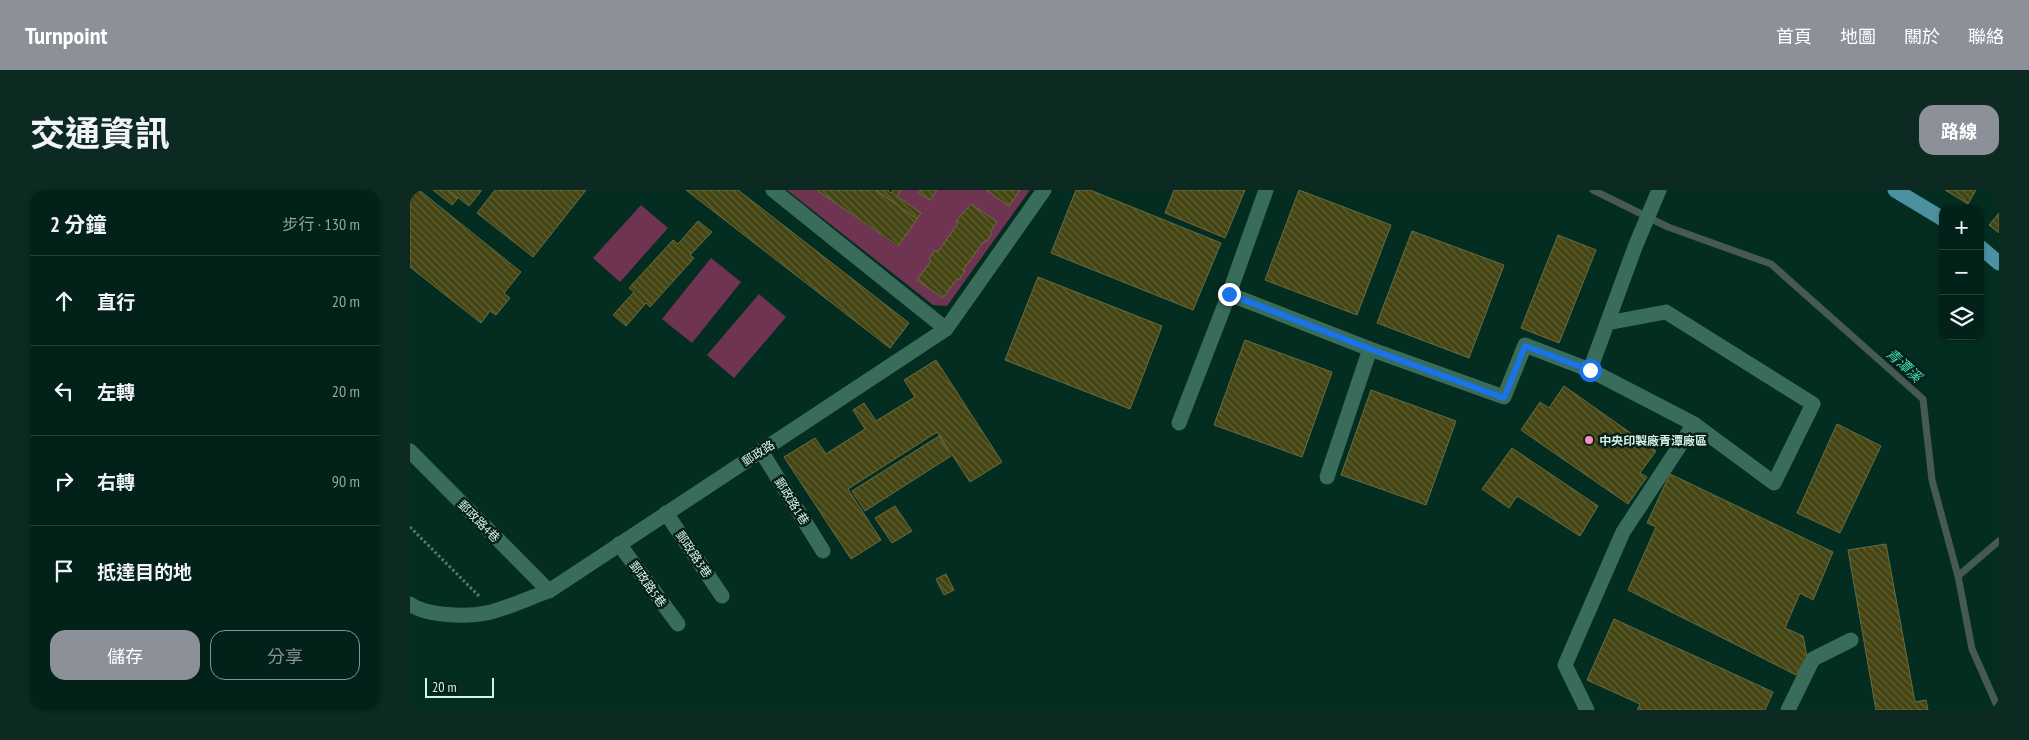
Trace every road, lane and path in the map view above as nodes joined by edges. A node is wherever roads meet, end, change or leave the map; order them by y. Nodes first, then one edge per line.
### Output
1 (773, 190) edge
2 (1044, 190) edge
3 (1266, 190) edge
4 (1659, 190) edge
5 (1895, 190) edge
6 (1939, 217) edge
7 (1984, 250) edge
8 (1999, 263) edge
9 (1229, 294) junction
10 (1607, 323) junction
11 (946, 329) junction
12 (1370, 349) junction
13 (1590, 370) junction
14 (1179, 423) dead end
15 (1694, 424) junction
16 (410, 451) edge
17 (761, 451) junction
18 (1326, 477) dead end
19 (666, 513) junction
20 (410, 528) edge
21 (619, 544) junction
22 (823, 551) dead end
23 (549, 591) junction
24 (722, 596) dead end
25 (410, 604) edge
26 (486, 613) junction
27 (678, 624) dead end
28 (1851, 640) dead end
29 (1587, 710) edge
30 (1788, 710) edge

1 - 11 lane
2 - 11 lane, 郵政路
3 - 9 lane
4 - 10 lane
5 - 6 main road
7 - 8 main road
9 - 12 lane
9 - 14 lane
10 - 13 lane
10 - 15 lane
11 - 17 lane, 郵政路
12 - 13 lane
12 - 18 lane
13 - 15 lane
15 - 29 lane
16 - 23 lane, 郵政路4巷
17 - 19 lane, 郵政路
17 - 22 lane, 郵政路1巷
19 - 21 lane, 郵政路
19 - 24 lane, 郵政路3巷
20 - 26 path
21 - 23 lane, 郵政路
21 - 27 lane, 郵政路5巷
23 - 26 lane, 郵政路
25 - 26 lane, 郵政路
28 - 30 lane

